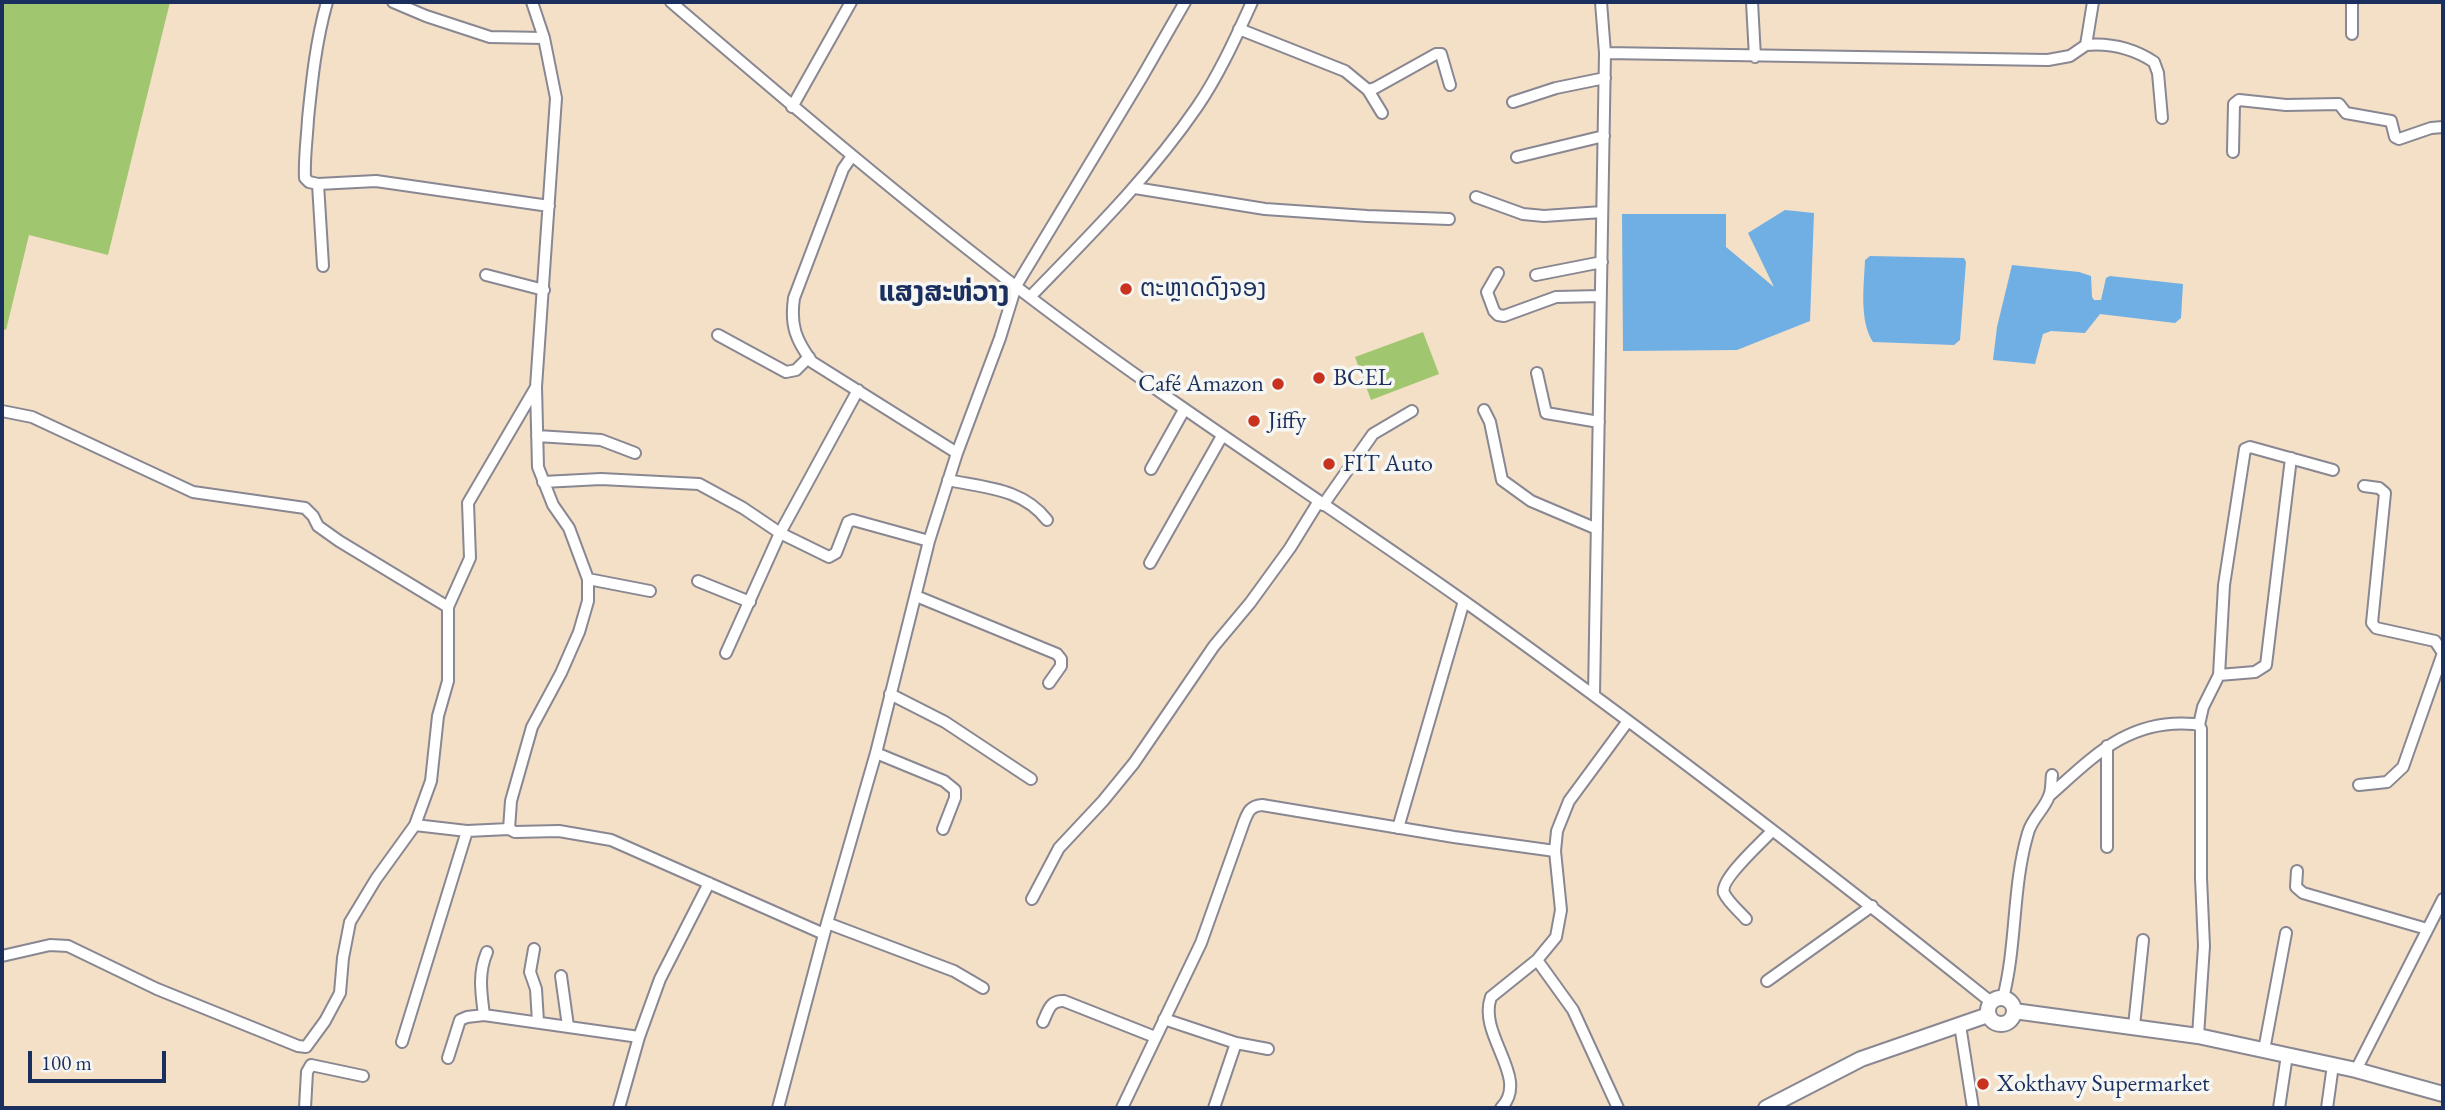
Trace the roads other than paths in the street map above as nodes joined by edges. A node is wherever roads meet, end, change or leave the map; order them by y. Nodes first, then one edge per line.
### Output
1 (327, 2) edge
2 (393, 2) edge
3 (532, 2) edge
4 (671, 2) edge
5 (851, 2) edge
6 (1185, 2) edge
7 (1252, 2) edge
8 (1601, 2) edge
9 (1752, 2) edge
10 (2093, 2) edge
11 (2352, 2) edge
12 (1240, 29) junction
13 (2352, 34) dead end
14 (544, 38) junction
15 (2086, 45) junction
16 (1605, 54) junction
17 (1755, 57) junction
18 (1605, 78) junction
19 (1450, 85) dead end
20 (1368, 90) junction
21 (1513, 102) dead end
22 (792, 107) junction
23 (1382, 113) dead end
24 (2162, 118) dead end
25 (2443, 127) edge
26 (1604, 136) junction
27 (2233, 152) dead end
28 (852, 156) junction
29 (1517, 157) dead end
30 (318, 184) junction
31 (1135, 188) junction
32 (1476, 197) dead end
33 (549, 206) junction
34 (1602, 212) junction
35 (1449, 219) dead end
36 (1602, 262) junction
37 (323, 266) dead end
38 (1498, 272) dead end
39 (486, 275) dead end
40 (1536, 275) dead end
41 (1016, 286) junction
42 (544, 290) junction
43 (1601, 296) junction
44 (1030, 297) junction
45 (718, 335) dead end
46 (809, 357) junction
47 (1537, 373) dead end
48 (536, 387) junction
49 (858, 390) junction
50 (1184, 410) junction
51 (1484, 410) dead end
52 (2, 411) edge
53 (1412, 411) dead end
54 (1599, 422) junction
55 (537, 436) junction
56 (1222, 436) junction
57 (635, 453) dead end
58 (957, 453) junction
59 (2291, 458) junction
60 (1151, 469) dead end
61 (2333, 470) dead end
62 (948, 480) junction
63 (543, 482) junction
64 (2364, 486) dead end
65 (1321, 503) junction
66 (1047, 520) dead end
67 (1597, 529) junction
68 (780, 533) junction
69 (929, 541) junction
70 (1150, 563) dead end
71 (588, 579) junction
72 (698, 581) dead end
73 (650, 591) dead end
74 (916, 596) junction
75 (1464, 601) junction
76 (750, 602) junction
77 (448, 607) junction
78 (726, 653) dead end
79 (2443, 653) edge
80 (2219, 675) junction
81 (1049, 683) dead end
82 (890, 694) junction
83 (1594, 694) junction
84 (1628, 721) junction
85 (2199, 725) junction
86 (2107, 746) junction
87 (876, 753) junction
88 (2052, 775) dead end
89 (1031, 779) dead end
90 (2359, 785) dead end
91 (2049, 796) junction
92 (415, 825) junction
93 (1398, 828) junction
94 (509, 829) junction
95 (943, 829) dead end
96 (467, 831) junction
97 (1772, 831) junction
98 (2107, 847) dead end
99 (1555, 852) junction
100 (2297, 871) dead end
101 (709, 883) junction
102 (1032, 899) dead end
103 (2443, 899) edge
104 (1872, 906) junction
105 (1746, 919) dead end
106 (825, 929) junction
107 (2427, 929) junction
108 (2286, 933) dead end
109 (2143, 940) dead end
110 (534, 949) dead end
111 (487, 951) dead end
112 (2, 956) edge
113 (1537, 960) junction
114 (561, 976) dead end
115 (1767, 981) dead end
116 (983, 988) dead end
117 (1994, 1005) junction
118 (2014, 1011) junction
119 (484, 1015) junction
120 (1164, 1019) junction
121 (538, 1022) junction
122 (1042, 1022) dead end
123 (1960, 1025) junction
124 (568, 1026) junction
125 (2134, 1026) junction
126 (2198, 1036) junction
127 (639, 1037) junction
128 (1155, 1037) junction
129 (402, 1042) dead end
130 (1236, 1043) junction
131 (1268, 1049) dead end
132 (2264, 1050) junction
133 (2287, 1055) junction
134 (448, 1058) dead end
135 (2333, 1065) junction
136 (2356, 1070) junction
137 (363, 1076) dead end
138 (2443, 1094) edge
139 (305, 1108) edge
140 (620, 1108) edge
141 (778, 1108) edge
142 (1122, 1108) edge
143 (1214, 1108) edge
144 (1501, 1108) edge
145 (1618, 1108) edge
146 (1766, 1108) edge
147 (1973, 1108) edge
148 (2279, 1108) edge
149 (2327, 1108) edge

1 - 30 street
2 - 14 street
3 - 14 street
4 - 22 street
5 - 22 street
6 - 41 street
7 - 12 street
8 - 16 street
9 - 17 street
10 - 15 street
11 - 13 street
12 - 20 street
12 - 31 street
14 - 33 street
15 - 17 street
15 - 24 street
16 - 17 street
16 - 18 street
18 - 21 street
18 - 26 street
19 - 20 street
20 - 23 street
22 - 28 street
25 - 27 street
26 - 29 street
26 - 34 street
28 - 41 street
28 - 46 street
30 - 33 street
30 - 37 street
31 - 35 street
31 - 44 street
32 - 34 street
33 - 42 street
34 - 36 street
36 - 40 street
36 - 43 street
38 - 43 street
39 - 42 street
41 - 44 street
41 - 58 street
42 - 48 street
43 - 54 street
44 - 50 street
45 - 46 street
46 - 49 street
47 - 54 street
48 - 55 street
48 - 77 street
49 - 58 street
49 - 68 street
50 - 56 street
50 - 60 street
51 - 67 street
52 - 77 street
53 - 65 street
54 - 67 street
55 - 57 street
55 - 63 street
56 - 65 street
56 - 70 street
58 - 62 street
59 - 61 street
59 - 80 street
59 - 80 street
62 - 66 street
62 - 69 street
63 - 68 street
63 - 71 street
64 - 79 street
65 - 75 street
65 - 102 street
67 - 83 street
68 - 69 street
68 - 76 street
69 - 74 street
71 - 73 street
71 - 94 street
72 - 76 street
74 - 81 street
74 - 82 street
75 - 83 street
75 - 93 street
76 - 78 street
77 - 92 street
79 - 90 street
80 - 85 street
82 - 87 street
82 - 89 street
83 - 84 street
84 - 97 street
84 - 99 street
85 - 86 street
85 - 126 street
86 - 91 street
86 - 98 street
87 - 95 street
87 - 106 street
88 - 91 street
91 - 117 street
92 - 96 street
92 - 112 street
93 - 99 street
93 - 120 street
94 - 96 street
94 - 101 street
96 - 129 street
97 - 104 street
97 - 105 street
99 - 113 street
100 - 107 street
101 - 106 street
101 - 127 street
103 - 107 street
104 - 115 street
104 - 117 street
106 - 116 street
106 - 141 street
107 - 136 street
108 - 132 street
109 - 125 street
110 - 121 street
111 - 119 street
113 - 144 street
113 - 145 street
114 - 124 street
117 - 118 main road
117 - 118 main road
117 - 123 main road
118 - 125 main road
119 - 121 street
119 - 134 street
120 - 128 street
120 - 130 street
121 - 124 street
122 - 128 street
123 - 146 main road
123 - 147 street
124 - 127 street
125 - 126 main road
126 - 132 main road
127 - 140 street
128 - 142 street
130 - 131 street
130 - 143 street
132 - 133 main road
133 - 135 main road
133 - 148 street
135 - 136 main road
135 - 149 street
136 - 138 main road
137 - 139 street

